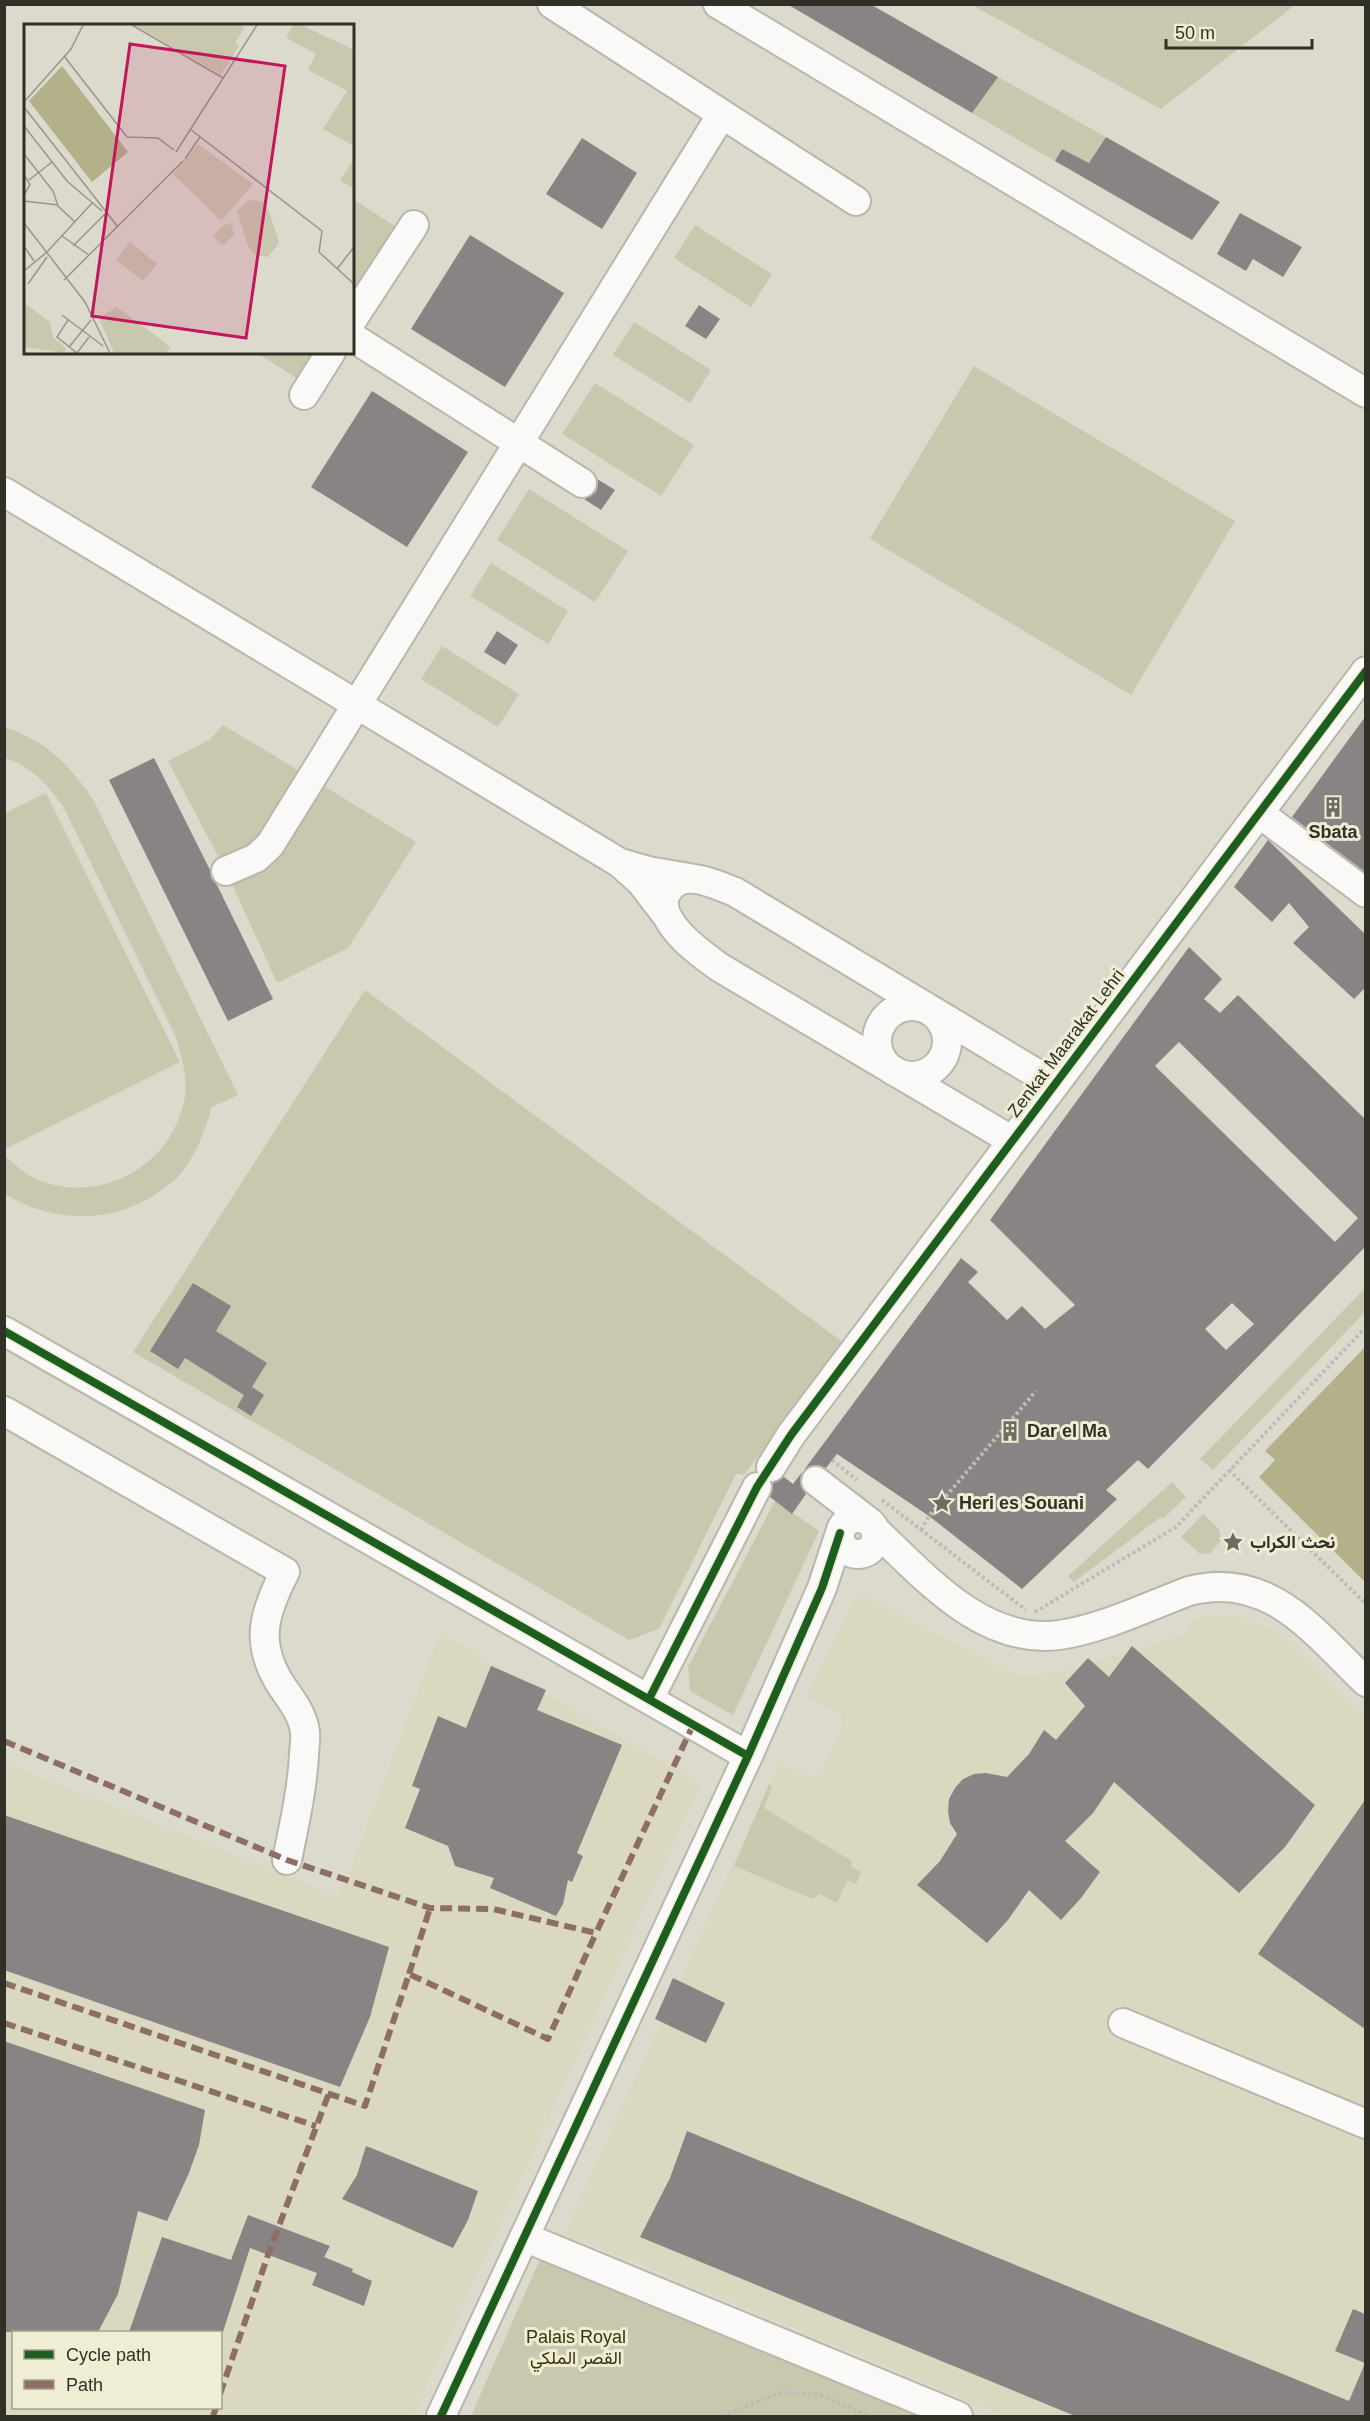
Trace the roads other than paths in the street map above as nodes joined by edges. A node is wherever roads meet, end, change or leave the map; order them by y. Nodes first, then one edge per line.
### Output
1 (552, 4) edge
2 (718, 4) edge
3 (722, 114) junction
4 (856, 201) dead end
5 (414, 225) dead end
6 (354, 317) edge
7 (354, 338) edge
8 (331, 354) edge
9 (1365, 393) edge
10 (304, 396) dead end
11 (519, 443) junction
12 (582, 483) dead end
13 (4, 492) edge
14 (1365, 671) edge
15 (357, 705) junction
16 (1259, 813) junction
17 (620, 863) junction
18 (226, 871) dead end
19 (695, 879) junction
20 (1365, 893) edge
21 (667, 916) junction
22 (930, 1010) junction
23 (894, 1071) junction
24 (1054, 1083) junction
25 (1011, 1140) junction
26 (4, 1331) edge
27 (4, 1411) edge
28 (791, 1435) junction
29 (873, 1515) junction
30 (852, 1547) junction
31 (940, 1591) junction
32 (1365, 1682) edge
33 (649, 1699) junction
34 (748, 1756) junction
35 (287, 1860) dead end
36 (1123, 2023) dead end
37 (1365, 2124) edge
38 (524, 2237) junction
39 (441, 2416) edge
40 (958, 2416) edge

1 - 3 street
2 - 9 street
3 - 4 street
3 - 11 street
5 - 6 street
7 - 11 street
8 - 10 street
11 - 12 street
11 - 15 street
13 - 15 street
14 - 16 street, Zenkat Maarakat Lehri
15 - 17 street
15 - 18 street
16 - 20 street
16 - 24 street, Zenkat Maarakat Lehri
17 - 19 street
17 - 21 street
19 - 21 street
19 - 22 street
21 - 23 street
22 - 23 street
22 - 23 street
22 - 24 street
23 - 25 street
24 - 25 street, Zenkat Maarakat Lehri
25 - 28 street, Zenkat Maarakat Lehri
26 - 33 street
27 - 35 street
28 - 29 street
28 - 33 street, Zenkat Maarakat Lehri
29 - 30 street
29 - 31 street
30 - 31 street
30 - 34 street
31 - 32 street
33 - 34 street
34 - 38 street
36 - 37 street
38 - 39 street
38 - 40 street

